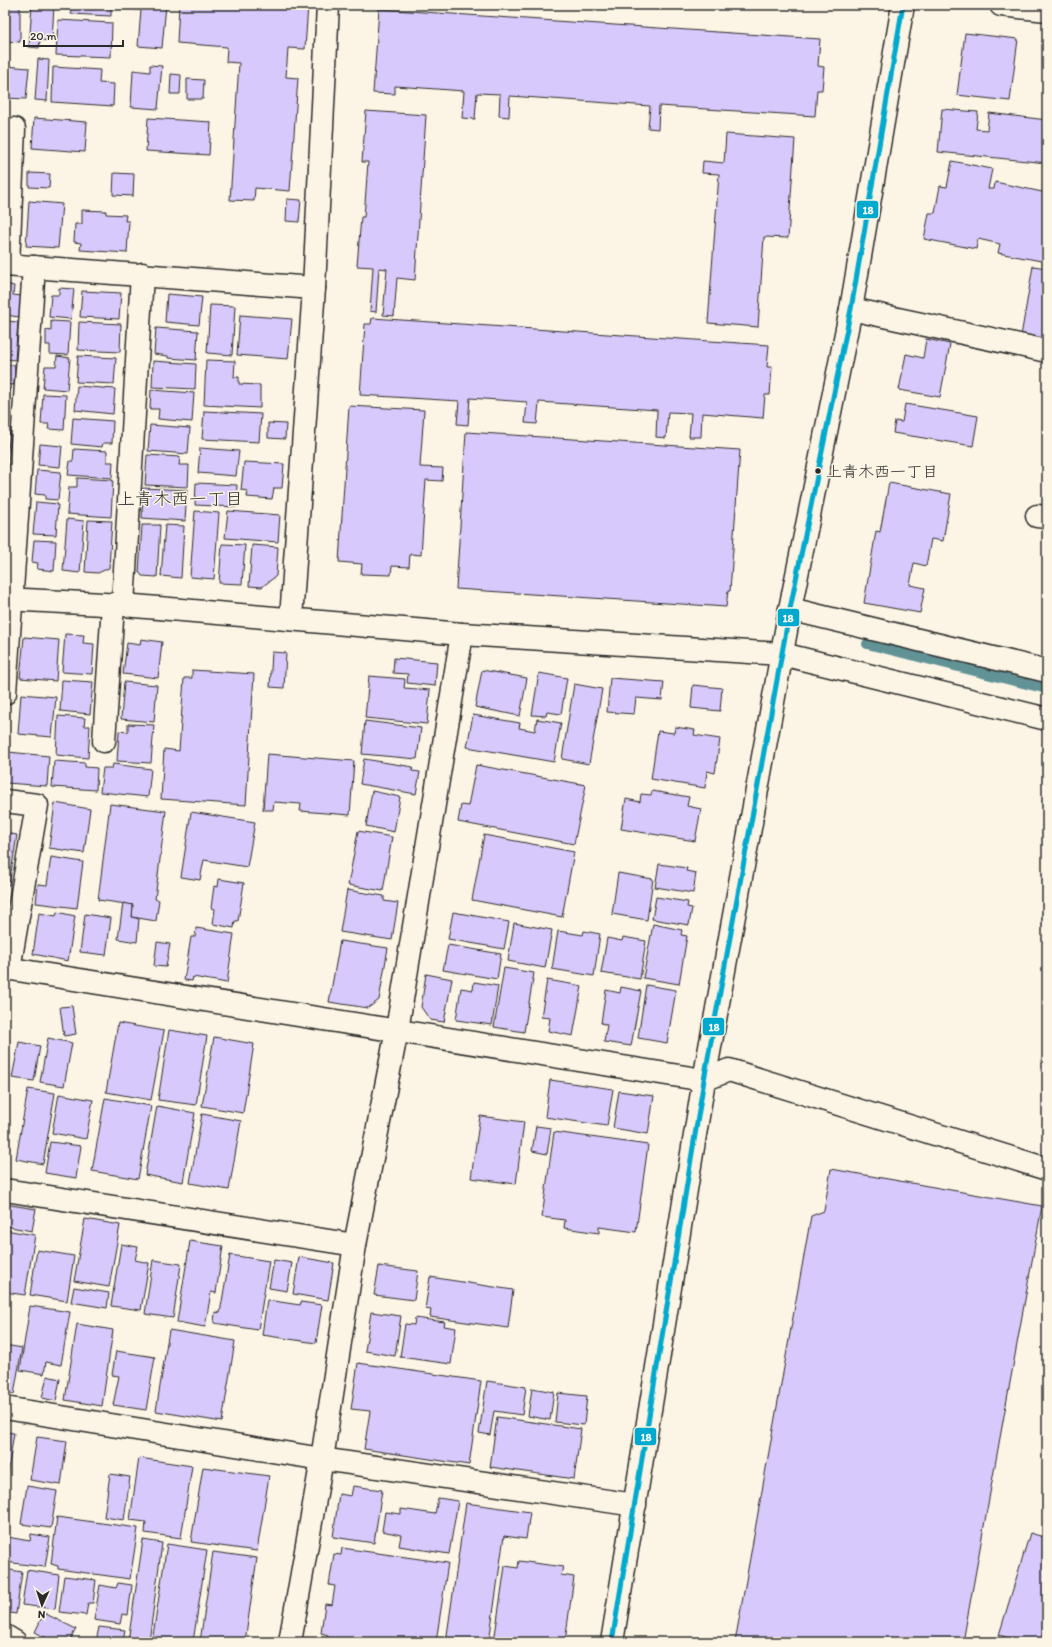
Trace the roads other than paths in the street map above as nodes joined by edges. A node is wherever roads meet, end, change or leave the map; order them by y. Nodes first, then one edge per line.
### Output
1 (328, 5) edge
2 (903, 5) edge
3 (1001, 5) edge
4 (1047, 10) edge
5 (14, 129) dead end
6 (7, 265) edge
7 (34, 267) junction
8 (142, 274) junction
9 (314, 288) junction
10 (851, 309) junction
11 (1047, 351) edge
12 (9, 599) edge
13 (118, 605) junction
14 (790, 609) junction
15 (291, 618) junction
16 (462, 634) junction
17 (782, 654) junction
18 (1047, 672) edge
19 (5, 693) edge
20 (1047, 719) edge
21 (104, 741) dead end
22 (5, 802) edge
23 (7, 969) edge
24 (397, 1030) junction
25 (704, 1080) junction
26 (1047, 1169) edge
27 (5, 1190) edge
28 (355, 1245) junction
29 (5, 1408) edge
30 (322, 1459) junction
31 (635, 1505) junction
32 (5, 1636) edge
33 (15, 1642) edge
34 (290, 1642) edge
35 (612, 1642) edge

1 - 9 street
2 - 10 street
3 - 4 street
5 - 6 street
6 - 7 street
7 - 8 street
7 - 12 street
8 - 9 street
8 - 13 street
9 - 15 street
10 - 11 street
10 - 14 street
12 - 13 street
12 - 19 street
13 - 15 street
13 - 21 street
14 - 17 street
14 - 18 street
15 - 16 street
16 - 17 street
16 - 24 street
17 - 20 street
17 - 25 street
22 - 23 street
23 - 24 street
24 - 25 street
24 - 28 street
25 - 26 street
25 - 31 street
27 - 28 street
28 - 30 street
29 - 30 street
30 - 31 street
30 - 34 street
31 - 35 street
32 - 33 street

